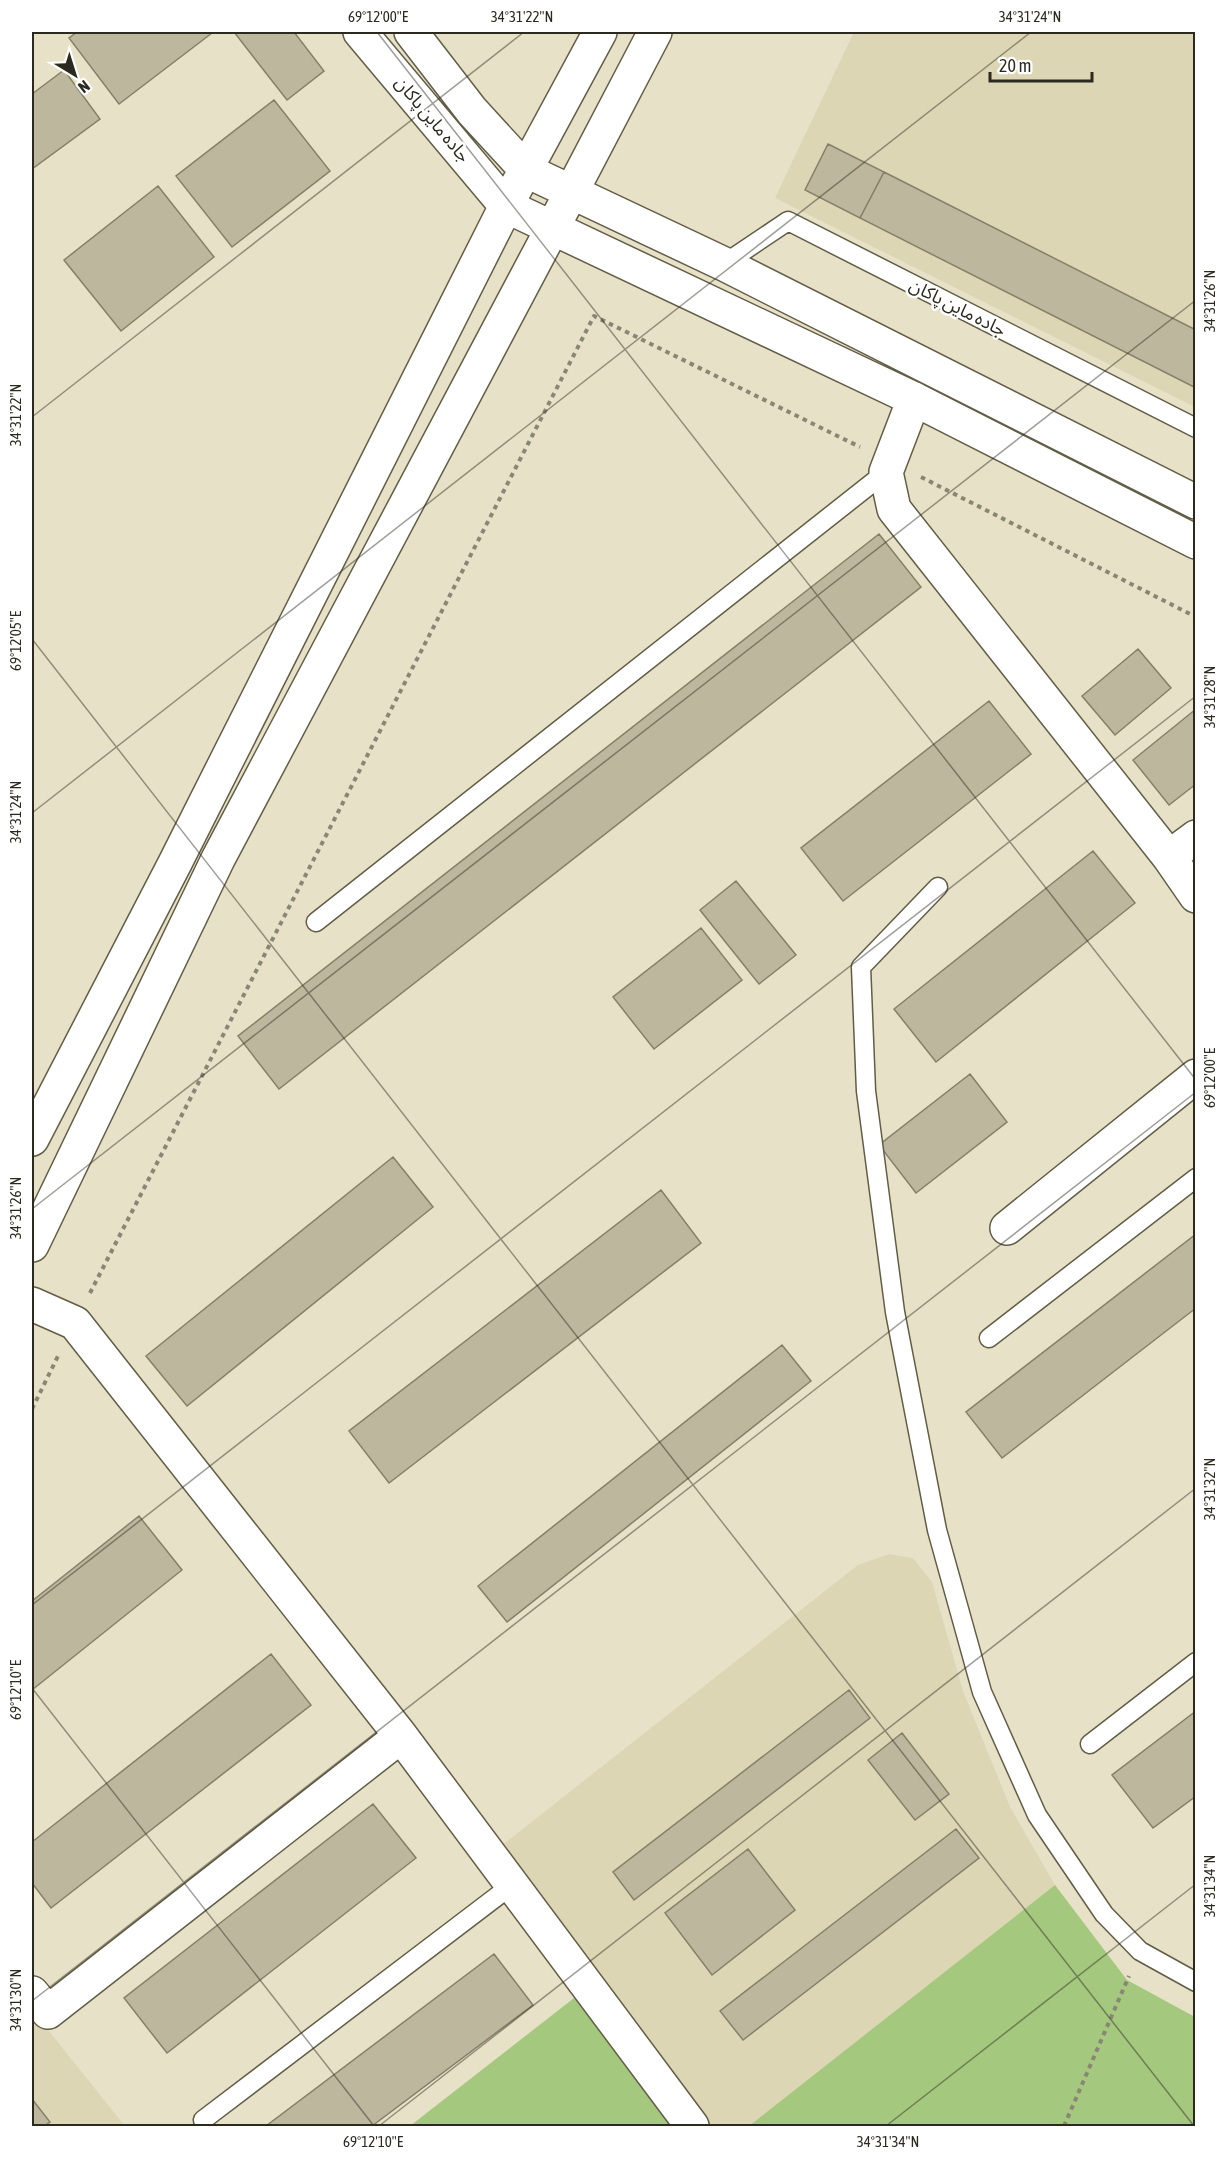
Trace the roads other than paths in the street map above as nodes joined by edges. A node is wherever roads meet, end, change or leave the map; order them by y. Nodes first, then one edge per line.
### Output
1 (360, 32) edge
2 (411, 32) edge
3 (600, 32) edge
4 (655, 32) edge
5 (527, 171) junction
6 (570, 193) junction
7 (507, 206) junction
8 (552, 229) junction
9 (724, 264) junction
10 (914, 399) junction
11 (1196, 428) edge
12 (888, 467) junction
13 (1196, 502) edge
14 (1196, 542) edge
15 (1196, 837) edge
16 (1169, 857) junction
17 (938, 887) dead end
18 (1196, 896) edge
19 (316, 922) dead end
20 (1196, 1076) edge
21 (32, 1139) edge
22 (1196, 1178) edge
23 (1007, 1228) dead end
24 (32, 1245) edge
25 (32, 1304) edge
26 (989, 1338) dead end
27 (1196, 1662) edge
28 (401, 1736) junction
29 (1090, 1744) dead end
30 (512, 1885) junction
31 (1196, 1982) edge
32 (32, 1993) edge
33 (203, 2120) dead end
34 (692, 2127) edge

1 - 7 main road, جاده ماین پاکان
2 - 5 main road, جاده ماین پاکان
3 - 5 main road
4 - 6 main road
5 - 6 main road
5 - 7 main road
6 - 8 main road
6 - 9 main road
7 - 8 main road
7 - 21 main road
8 - 10 main road
8 - 24 main road
9 - 11 lane, جاده ماین پاکان
9 - 13 main road
10 - 12 main road
10 - 14 main road
12 - 16 main road
12 - 19 lane
15 - 16 main road
16 - 18 main road
17 - 31 lane
20 - 23 main road
22 - 26 lane
25 - 28 main road
27 - 29 lane
28 - 30 main road
28 - 32 main road
30 - 33 lane
30 - 34 main road

